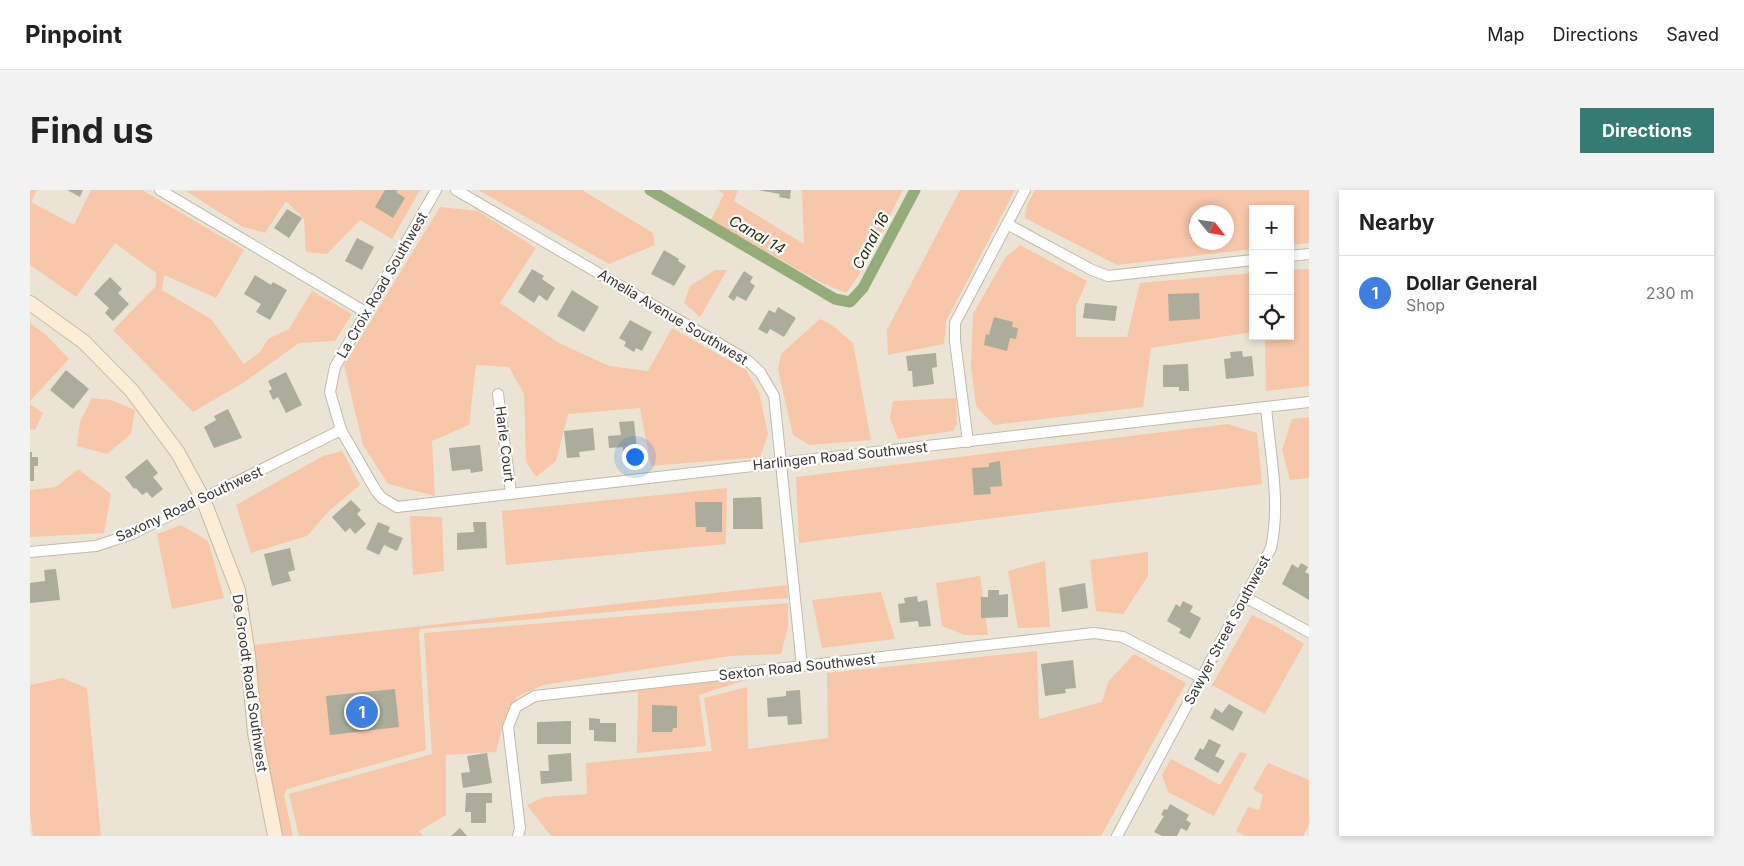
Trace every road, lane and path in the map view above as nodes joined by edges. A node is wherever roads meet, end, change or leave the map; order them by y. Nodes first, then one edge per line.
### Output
1 (160, 190) edge
2 (436, 190) edge
3 (456, 190) edge
4 (1025, 190) edge
5 (1007, 224) junction
6 (1309, 254) edge
7 (1294, 256) edge
8 (1249, 260) edge
9 (30, 303) edge
10 (366, 313) junction
11 (498, 394) dead end
12 (1309, 402) edge
13 (1266, 407) junction
14 (341, 430) junction
15 (968, 442) junction
16 (780, 462) junction
17 (376, 491) joint
18 (511, 494) junction
19 (203, 499) junction
20 (30, 552) edge
21 (1245, 597) junction
22 (1309, 632) edge
23 (802, 666) junction
24 (1202, 678) junction
25 (275, 836) edge
26 (518, 836) edge
27 (1117, 836) edge

1 - 10 street
2 - 10 street, La Croix Road Southwest
3 - 16 street, Amelia Avenue Southwest
4 - 5 street
5 - 8 street
5 - 15 street
6 - 7 street
9 - 19 street, De Groodt Road Southwest
10 - 14 street, La Croix Road Southwest
11 - 18 street, Harle Court
12 - 13 street, Harlingen Road Southwest
13 - 15 street, Harlingen Road Southwest
13 - 21 street, Sawyer Street Southwest
14 - 17 street, La Croix Road Southwest
14 - 19 street, Saxony Road Southwest
15 - 16 street, Harlingen Road Southwest
16 - 18 street, Harlingen Road Southwest
16 - 23 street, Amelia Avenue Southwest
17 - 18 street, Harlingen Road Southwest
19 - 20 street, Saxony Road Southwest
19 - 25 street, De Groodt Road Southwest
21 - 22 street
21 - 24 street, Sawyer Street Southwest
23 - 24 street, Sexton Road Southwest
23 - 26 street, Sexton Road Southwest
24 - 27 street, Sawyer Street Southwest

